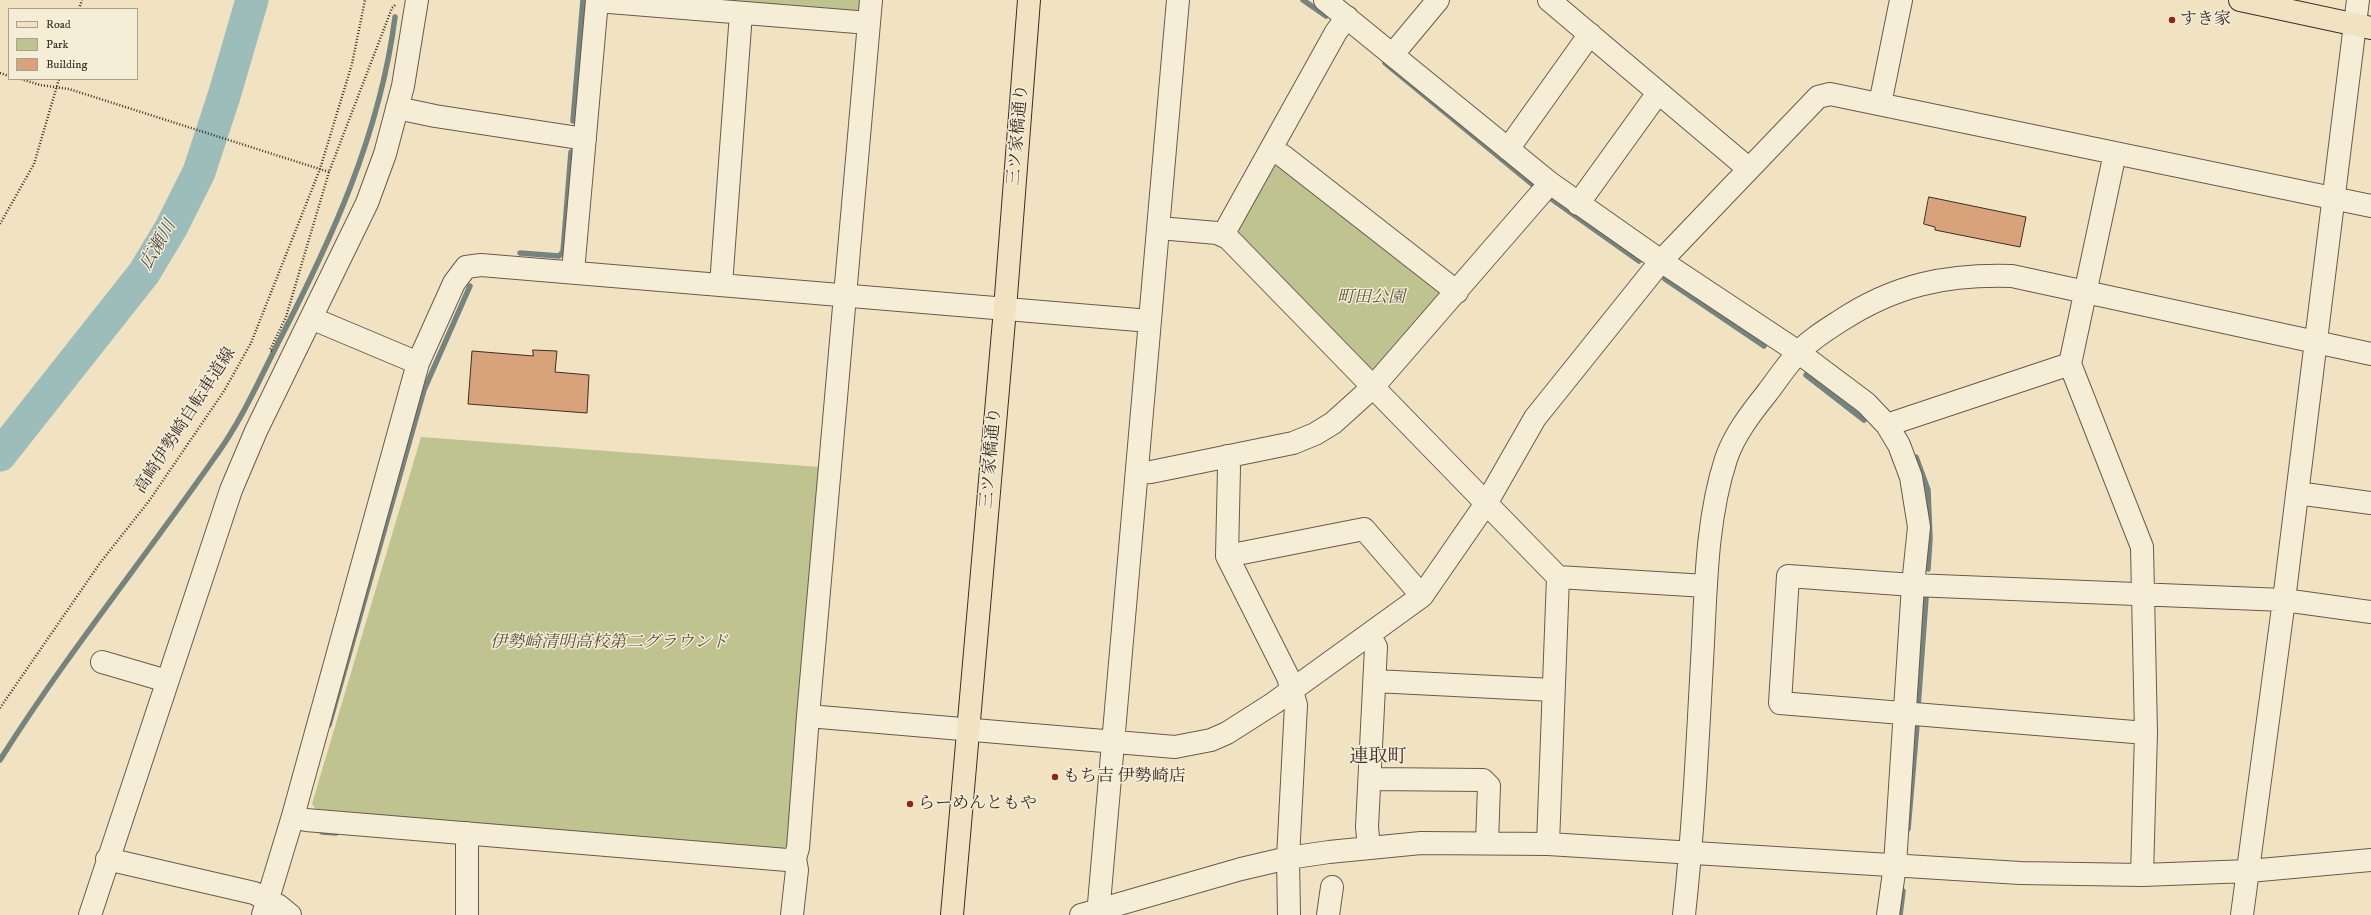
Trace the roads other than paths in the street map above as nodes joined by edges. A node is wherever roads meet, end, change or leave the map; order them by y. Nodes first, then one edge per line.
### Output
1 (417, 0) edge
2 (871, 0) edge
3 (1029, 0) edge
4 (1178, 0) edge
5 (1325, 0) edge
6 (1438, 0) edge
7 (1549, 0) edge
8 (1901, 0) edge
9 (2240, 0) edge
10 (2358, 0) edge
11 (597, 1) edge
12 (741, 13) junction
13 (1347, 17) junction
14 (869, 23) junction
15 (2363, 26) edge
16 (1590, 34) junction
17 (1393, 54) junction
18 (1658, 93) junction
19 (1880, 104) junction
20 (398, 108) junction
21 (585, 139) junction
22 (1271, 149) junction
23 (1508, 149) junction
24 (2115, 153) junction
25 (1749, 169) junction
26 (1550, 183) junction
27 (2333, 199) junction
28 (1578, 204) junction
29 (2371, 206) edge
30 (1159, 228) junction
31 (1223, 235) junction
32 (1661, 261) junction
33 (573, 272) junction
34 (721, 285) junction
35 (2087, 291) junction
36 (1457, 292) junction
37 (844, 295) junction
38 (1005, 308) junction
39 (311, 318) junction
40 (1150, 321) junction
41 (2316, 341) junction
42 (1798, 352) junction
43 (2371, 354) edge
44 (418, 363) junction
45 (2070, 364) junction
46 (1373, 387) junction
47 (1887, 425) junction
48 (1227, 456) junction
49 (1137, 472) junction
50 (2297, 492) junction
51 (1487, 502) junction
52 (2371, 503) edge
53 (1227, 556) junction
54 (1558, 577) junction
55 (1913, 585) junction
56 (1706, 586) junction
57 (2143, 594) junction
58 (1422, 596) junction
59 (2284, 600) junction
60 (2371, 612) edge
61 (1369, 635) junction
62 (102, 662) dead end
63 (167, 681) junction
64 (1375, 681) junction
65 (1293, 689) junction
66 (1553, 690) junction
67 (1905, 713) junction
68 (808, 716) junction
69 (967, 730) junction
70 (2146, 733) junction
71 (1115, 742) junction
72 (1371, 779) junction
73 (293, 816) junction
74 (467, 833) junction
75 (1487, 843) junction
76 (1548, 844) junction
77 (1369, 848) junction
78 (1691, 854) junction
79 (795, 858) junction
80 (1288, 858) junction
81 (107, 859) junction
82 (2371, 860) edge
83 (1895, 865) junction
84 (2248, 871) junction
85 (2142, 875) junction
86 (1332, 887) dead end
87 (265, 907) edge
88 (1093, 913) edge
89 (90, 915) edge
90 (290, 915) edge
91 (467, 915) edge
92 (792, 915) edge
93 (952, 915) edge
94 (1290, 915) edge
95 (1328, 915) edge
96 (1684, 915) edge
97 (1888, 915) edge
98 (2242, 915) edge

1 - 20 street
2 - 14 street
3 - 38 main road, 三ツ家橋通り
4 - 30 street
5 - 13 street
6 - 17 street
7 - 16 street
8 - 19 street
9 - 15 main road
10 - 15 street
11 - 12 street
11 - 21 street
12 - 14 street
12 - 34 street
13 - 17 street
13 - 22 street
14 - 37 street
15 - 27 street
16 - 18 street
16 - 23 street
17 - 23 street
18 - 25 street
18 - 28 street
19 - 24 street
19 - 25 street
20 - 21 street
20 - 39 street
21 - 33 street
22 - 31 street
22 - 36 street
23 - 26 street
24 - 27 street
24 - 35 street
25 - 32 street
26 - 28 street
26 - 36 street
27 - 29 street
27 - 41 street
28 - 32 street
30 - 31 street
30 - 40 street
31 - 46 street
32 - 42 street
32 - 51 street
33 - 34 street
33 - 44 street
34 - 37 street
35 - 41 street
35 - 42 street
35 - 45 street
36 - 46 street
37 - 38 street
37 - 68 street
38 - 40 street
38 - 69 main road, 三ツ家橋通り
39 - 44 street
39 - 63 street
40 - 49 street
41 - 43 street
41 - 50 street
42 - 47 street
42 - 56 street
44 - 73 street
45 - 47 street
45 - 57 street
46 - 48 street
46 - 51 street
47 - 55 street
48 - 49 street
48 - 53 street
49 - 71 street
50 - 52 street
50 - 59 street
51 - 54 street
51 - 58 street
53 - 58 street
53 - 65 street
54 - 56 street
54 - 66 street
55 - 57 street
55 - 67 street
55 - 67 street
56 - 78 street
57 - 59 street
57 - 70 street
58 - 61 street
59 - 60 street
59 - 84 street
61 - 64 street
61 - 65 street
62 - 63 street
63 - 81 street
64 - 66 street
64 - 72 street
65 - 71 street
65 - 80 street
66 - 76 street
67 - 70 street
67 - 83 street
68 - 69 street
68 - 79 street
69 - 71 street
69 - 93 main road, 三ツ家橋通り
70 - 85 street
71 - 88 street
72 - 75 street
72 - 77 street
73 - 74 street
73 - 87 street
74 - 79 street
74 - 91 street
75 - 76 street
75 - 77 street
76 - 78 street
77 - 80 street
78 - 83 street
78 - 96 street
79 - 92 street
80 - 88 street
80 - 94 street
81 - 87 street
81 - 89 street
82 - 84 street
83 - 85 street
83 - 97 street
84 - 85 street
84 - 98 street
86 - 95 street
87 - 90 street

